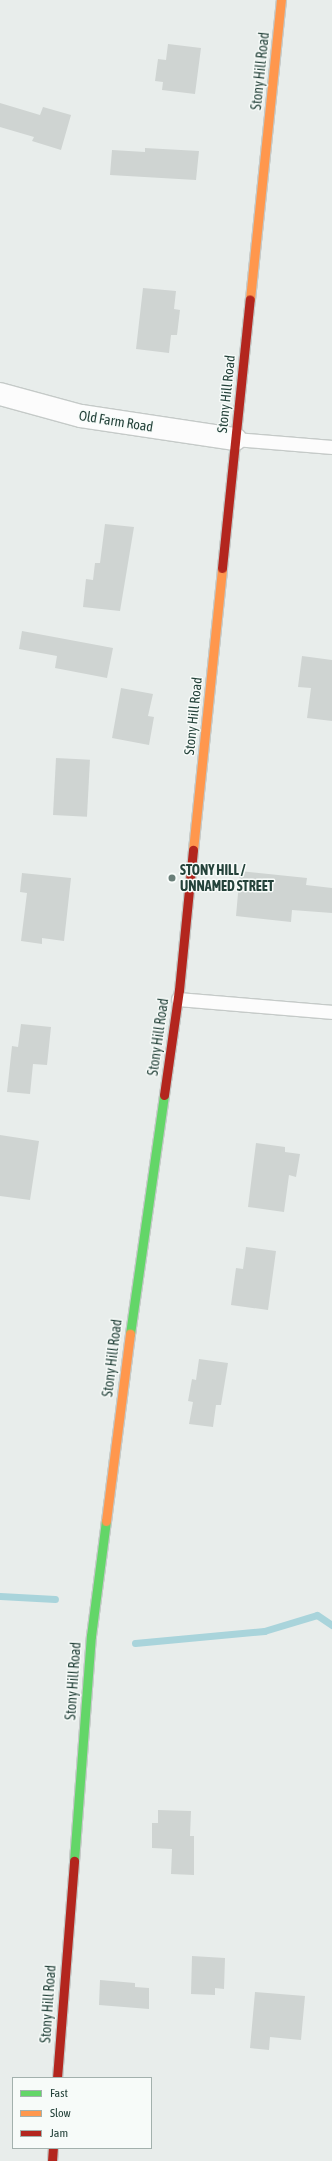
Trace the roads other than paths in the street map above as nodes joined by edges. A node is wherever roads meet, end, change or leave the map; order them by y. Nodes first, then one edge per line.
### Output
1 (281, 0) edge
2 (0, 394) edge
3 (235, 439) junction
4 (332, 447) edge
5 (178, 999) junction
6 (332, 1012) edge
7 (58, 2077) edge
8 (53, 2149) edge
9 (52, 2161) edge

1 - 3 main road, Stony Hill Road
2 - 3 street, Old Farm Road
3 - 4 lane
3 - 5 main road, Stony Hill Road
5 - 6 lane
5 - 7 main road, Stony Hill Road
8 - 9 main road

